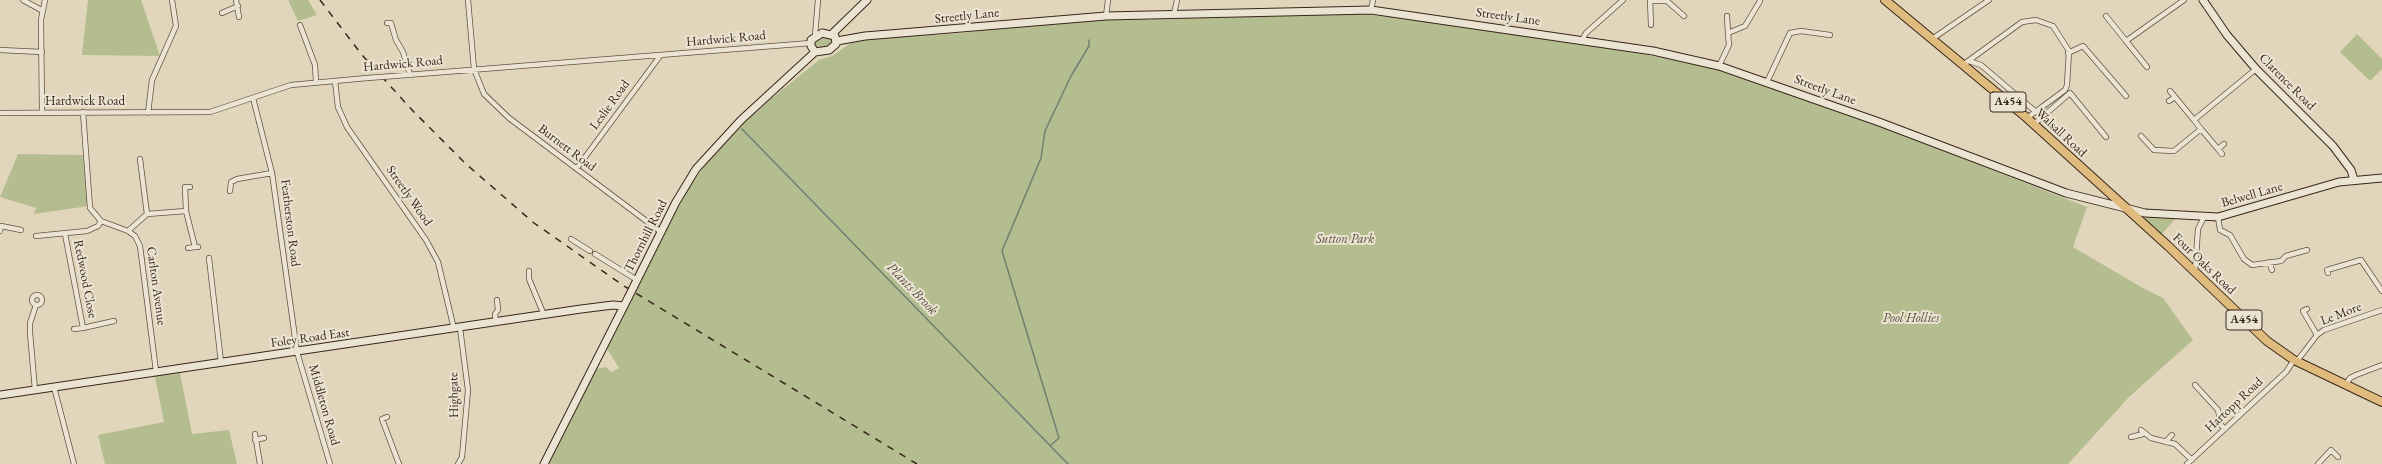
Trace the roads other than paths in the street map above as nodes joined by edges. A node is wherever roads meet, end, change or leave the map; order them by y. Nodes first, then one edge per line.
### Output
1 (24, 0) edge
2 (45, 0) edge
3 (172, 0) edge
4 (236, 0) edge
5 (468, 0) edge
6 (818, 0) edge
7 (867, 0) edge
8 (1108, 0) edge
9 (1176, 0) edge
10 (1373, 0) edge
11 (1623, 0) edge
12 (1651, 0) edge
13 (1885, 0) edge
14 (1989, 0) edge
15 (2184, 0) edge
16 (2203, 0) edge
17 (1760, 1) dead end
18 (238, 6) junction
19 (1371, 10) junction
20 (43, 11) junction
21 (222, 13) dead end
22 (1174, 14) junction
23 (1106, 16) junction
24 (1684, 16) dead end
25 (1727, 16) dead end
26 (2106, 16) dead end
27 (239, 17) dead end
28 (387, 23) dead end
29 (300, 25) dead end
30 (1651, 25) dead end
31 (1728, 33) junction
32 (832, 34) junction
33 (1830, 35) dead end
34 (815, 36) junction
35 (1932, 39) junction
36 (1582, 40) junction
37 (837, 41) junction
38 (2126, 41) junction
39 (811, 43) junction
40 (0, 50) edge
41 (42, 52) junction
42 (815, 52) junction
43 (2068, 53) junction
44 (660, 56) junction
45 (1967, 63) junction
46 (1719, 66) junction
47 (2147, 67) dead end
48 (474, 69) junction
49 (2256, 69) junction
50 (410, 75) junction
51 (335, 81) junction
52 (316, 82) junction
53 (1767, 82) junction
54 (2170, 91) dead end
55 (2126, 96) dead end
56 (2174, 96) junction
57 (253, 98) junction
58 (2169, 102) dead end
59 (42, 111) junction
60 (82, 112) junction
61 (2036, 112) junction
62 (0, 113) edge
63 (148, 113) junction
64 (2027, 118) junction
65 (2194, 120) junction
66 (2034, 124) junction
67 (2201, 129) junction
68 (2141, 136) dead end
69 (2106, 137) dead end
70 (2224, 144) dead end
71 (2218, 149) junction
72 (2154, 150) junction
73 (2222, 154) dead end
74 (2151, 157) dead end
75 (140, 159) dead end
76 (577, 168) junction
77 (272, 173) junction
78 (2382, 178) edge
79 (2354, 180) junction
80 (178, 188) dead end
81 (230, 191) dead end
82 (2112, 202) junction
83 (2126, 209) junction
84 (186, 212) junction
85 (2145, 213) junction
86 (147, 214) junction
87 (2204, 217) junction
88 (2218, 217) junction
89 (2139, 220) junction
90 (101, 221) junction
91 (0, 228) edge
92 (21, 230) dead end
93 (128, 230) junction
94 (661, 232) junction
95 (65, 234) junction
96 (571, 239) dead end
97 (40, 242) dead end
98 (188, 248) dead end
99 (590, 251) dead end
100 (2306, 251) dead end
101 (596, 254) dead end
102 (209, 258) dead end
103 (2269, 262) junction
104 (2272, 270) dead end
105 (529, 271) dead end
106 (2195, 273) junction
107 (2328, 274) dead end
108 (637, 280) junction
109 (2382, 290) edge
110 (497, 300) dead end
111 (36, 305) dead end
112 (624, 306) junction
113 (2307, 308) dead end
114 (2382, 310) edge
115 (544, 316) junction
116 (114, 321) dead end
117 (496, 323) junction
118 (83, 328) junction
119 (74, 329) dead end
120 (457, 329) junction
121 (2317, 335) junction
122 (297, 352) junction
123 (2295, 361) junction
124 (221, 362) junction
125 (2382, 366) edge
126 (156, 371) junction
127 (2346, 384) junction
128 (2195, 385) dead end
129 (54, 387) junction
130 (35, 390) junction
131 (0, 395) edge
132 (2382, 402) edge
133 (382, 420) dead end
134 (2225, 429) junction
135 (255, 434) dead end
136 (2172, 435) dead end
137 (2131, 437) dead end
138 (264, 438) dead end
139 (255, 440) junction
140 (2165, 442) junction
141 (2338, 457) dead end
142 (454, 458) dead end
143 (2192, 460) junction
144 (459, 462) edge
145 (74, 464) edge
146 (260, 464) edge
147 (330, 464) edge
148 (399, 464) edge
149 (544, 464) edge
150 (2187, 464) edge
151 (2318, 464) edge

1 - 20 street
2 - 20 street
3 - 63 street
4 - 18 street
5 - 48 street, Burnett Road
6 - 34 street
7 - 32 main road
8 - 23 street
9 - 22 street
10 - 19 street
11 - 36 street
12 - 24 street
12 - 30 street
13 - 35 main road, Walsall Road / A454
14 - 35 street
15 - 38 street
16 - 49 main road, Clarence Road
17 - 31 street
18 - 21 street
18 - 27 street
19 - 22 main road, Streetly Lane
19 - 36 main road, Streetly Lane
20 - 41 street
22 - 23 main road, Streetly Lane
23 - 37 main road, Streetly Lane
25 - 31 street
26 - 38 street
28 - 50 street
29 - 52 street
31 - 46 street
32 - 34 main road
32 - 37 main road
33 - 53 street
34 - 39 main road
35 - 45 main road, Walsall Road / A454
36 - 46 main road, Streetly Lane
37 - 42 main road
38 - 47 street
39 - 42 main road
39 - 44 street, Hardwick Road
40 - 41 street
41 - 59 street
42 - 94 main road, Thornhill Road
43 - 45 street
43 - 55 street
43 - 61 street
44 - 48 street, Hardwick Road
44 - 76 street, Leslie Road
45 - 61 street
45 - 64 main road, Walsall Road / A454
46 - 53 main road, Streetly Lane
48 - 50 street, Hardwick Road
48 - 76 street, Burnett Road
49 - 65 street
49 - 79 main road, Clarence Road
50 - 51 street, Hardwick Road, bridge
51 - 52 street, Hardwick Road
51 - 120 street, Streetly Wood
52 - 57 street, Hardwick Road
53 - 82 main road, Streetly Lane
54 - 56 street
56 - 58 street
56 - 65 street
57 - 63 street, Hardwick Road
57 - 77 street, Featherston Road
59 - 60 street, Hardwick Road
59 - 62 street, Hardwick Road
60 - 63 street, Hardwick Road
60 - 90 street
61 - 64 street
64 - 66 main road, Walsall Road / A454
65 - 67 street
66 - 69 street
66 - 82 main road, Walsall Road / A454
67 - 71 street
67 - 72 street
68 - 72 street
70 - 71 street
71 - 73 street
72 - 74 street
75 - 86 street
76 - 94 street, Burnett Road
77 - 81 street
77 - 122 street, Featherston Road
78 - 79 main road, Belwell Lane
79 - 88 main road, Belwell Lane
80 - 84 street
82 - 83 main road, Walsall Road / A454
83 - 85 main road, Belwell Lane
83 - 89 main road, Four Oaks Road / A454
84 - 86 street
84 - 98 street
85 - 87 main road, Belwell Lane
85 - 89 main road
86 - 93 street
87 - 88 main road, Belwell Lane
87 - 106 street
88 - 103 street
89 - 106 main road, Four Oaks Road / A454
90 - 93 street
90 - 95 street
91 - 92 street
93 - 126 street, Carlton Avenue
94 - 108 main road, Thornhill Road
95 - 97 street
95 - 118 street, Redwood Close
96 - 99 street
100 - 103 street
101 - 108 street
102 - 124 street
103 - 104 street
105 - 115 street
106 - 123 main road, Four Oaks Road / A454
107 - 109 street
108 - 112 main road, Thornhill Road, bridge
110 - 117 street
111 - 130 street
112 - 115 main road, Foley Road East
112 - 149 main road, Thornhill Road
113 - 121 street
114 - 121 street, Le More
115 - 117 main road, Foley Road East
116 - 118 street, Redwood Close
117 - 120 main road, Foley Road East
118 - 119 street, Redwood Close
120 - 122 main road, Foley Road East
120 - 144 street, Highgate
121 - 123 street, Le More
122 - 124 main road, Foley Road East
122 - 147 street, Middleton Road
123 - 127 main road, Four Oaks Road / A454
123 - 134 street, Hartopp Road
124 - 126 main road, Foley Road East
125 - 127 street
126 - 129 main road, Foley Road East
127 - 132 main road, Four Oaks Road / A454
128 - 134 street
129 - 130 main road, Foley Road East
129 - 145 street
130 - 131 main road, Foley Road East
133 - 148 street
134 - 143 street, Hartopp Road
135 - 139 street
136 - 140 street
137 - 140 street
138 - 139 street
139 - 146 street
140 - 143 street
141 - 151 street
142 - 144 street, Highgate
143 - 150 street, Hartopp Road

